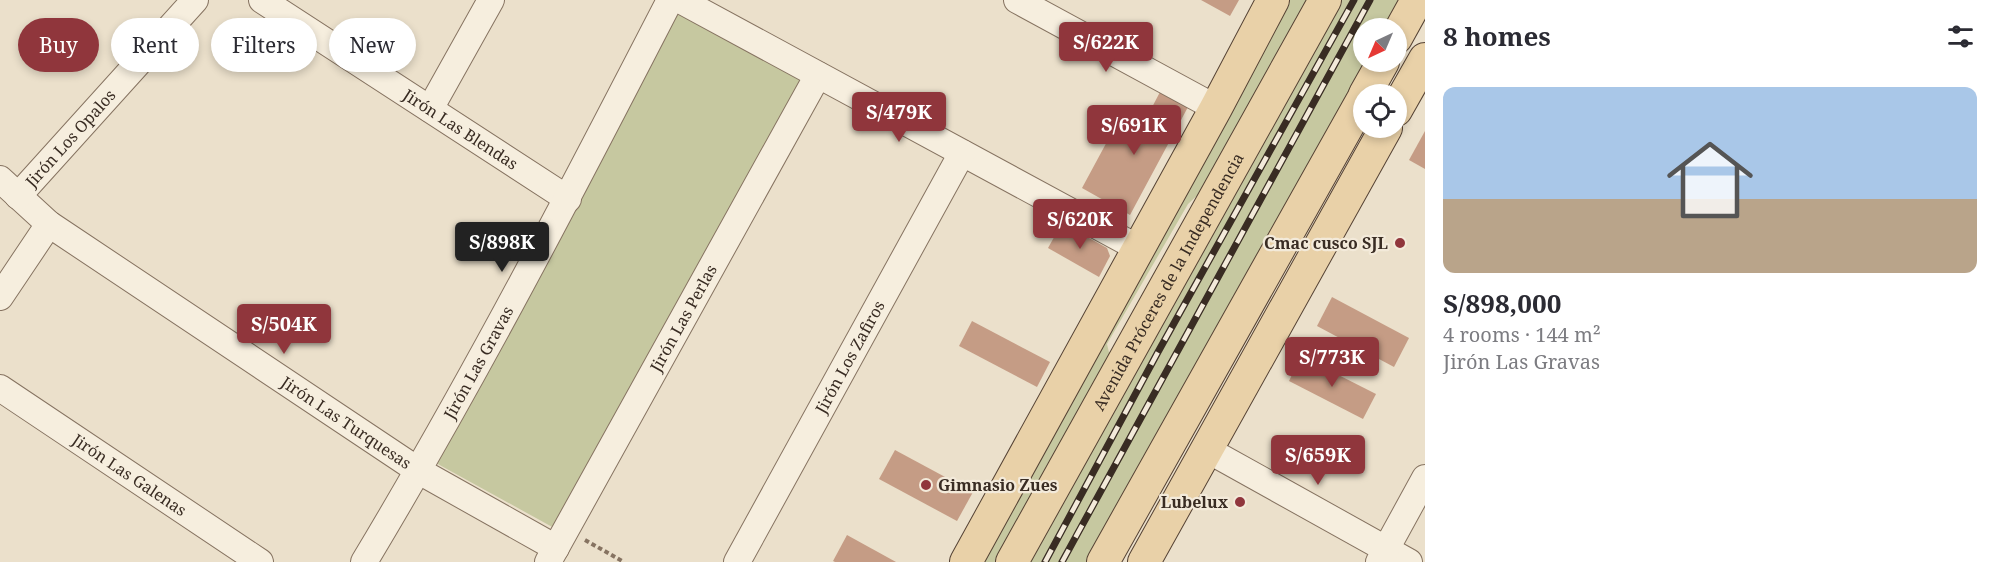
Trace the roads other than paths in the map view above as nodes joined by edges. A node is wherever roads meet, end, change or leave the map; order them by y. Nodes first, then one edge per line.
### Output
1 (195, 0) edge
2 (262, 0) edge
3 (491, 0) edge
4 (670, 0) edge
5 (680, 0) edge
6 (1017, 0) edge
7 (1273, 0) edge
8 (1325, 0) edge
9 (1418, 0) edge
10 (1407, 19) edge
11 (1425, 59) edge
12 (818, 75) junction
13 (1407, 91) edge
14 (1216, 108) junction
15 (430, 109) junction
16 (1353, 116) edge
17 (1380, 138) edge
18 (962, 153) junction
19 (9, 187) edge
20 (568, 199) junction
21 (49, 224) junction
22 (1138, 248) junction
23 (0, 297) edge
24 (0, 388) edge
25 (1206, 449) junction
26 (418, 471) junction
27 (1425, 478) edge
28 (556, 546) edge
29 (1382, 555) edge
30 (260, 562) edge
31 (364, 562) edge
32 (737, 562) edge
33 (966, 562) edge
34 (1012, 562) edge
35 (1103, 562) edge
36 (1144, 562) edge
37 (1408, 562) edge

1 - 19 street, Jirón Los Opalos
2 - 15 street, Jirón Las Blendas
3 - 15 street
4 - 20 street, Jirón Las Gravas
5 - 12 street
6 - 14 street
7 - 14 main road
8 - 34 main road, Avenida Próceres de la Independencia
9 - 10 main road
11 - 13 main road
12 - 18 street
12 - 28 street, Jirón Las Perlas
14 - 22 main road
15 - 20 street, Jirón Las Blendas
16 - 35 main road
17 - 25 main road
18 - 22 street
18 - 32 street, Jirón Los Zafiros
19 - 21 street, Jirón Las Turquesas
20 - 26 street, Jirón Las Gravas
21 - 23 street
21 - 26 street, Jirón Las Turquesas
22 - 33 main road
24 - 30 street, Jirón Las Galenas
25 - 29 street
25 - 36 main road
26 - 28 street, Jirón Las Turquesas
26 - 31 street, Jirón Las Gravas
27 - 29 street
29 - 37 street

